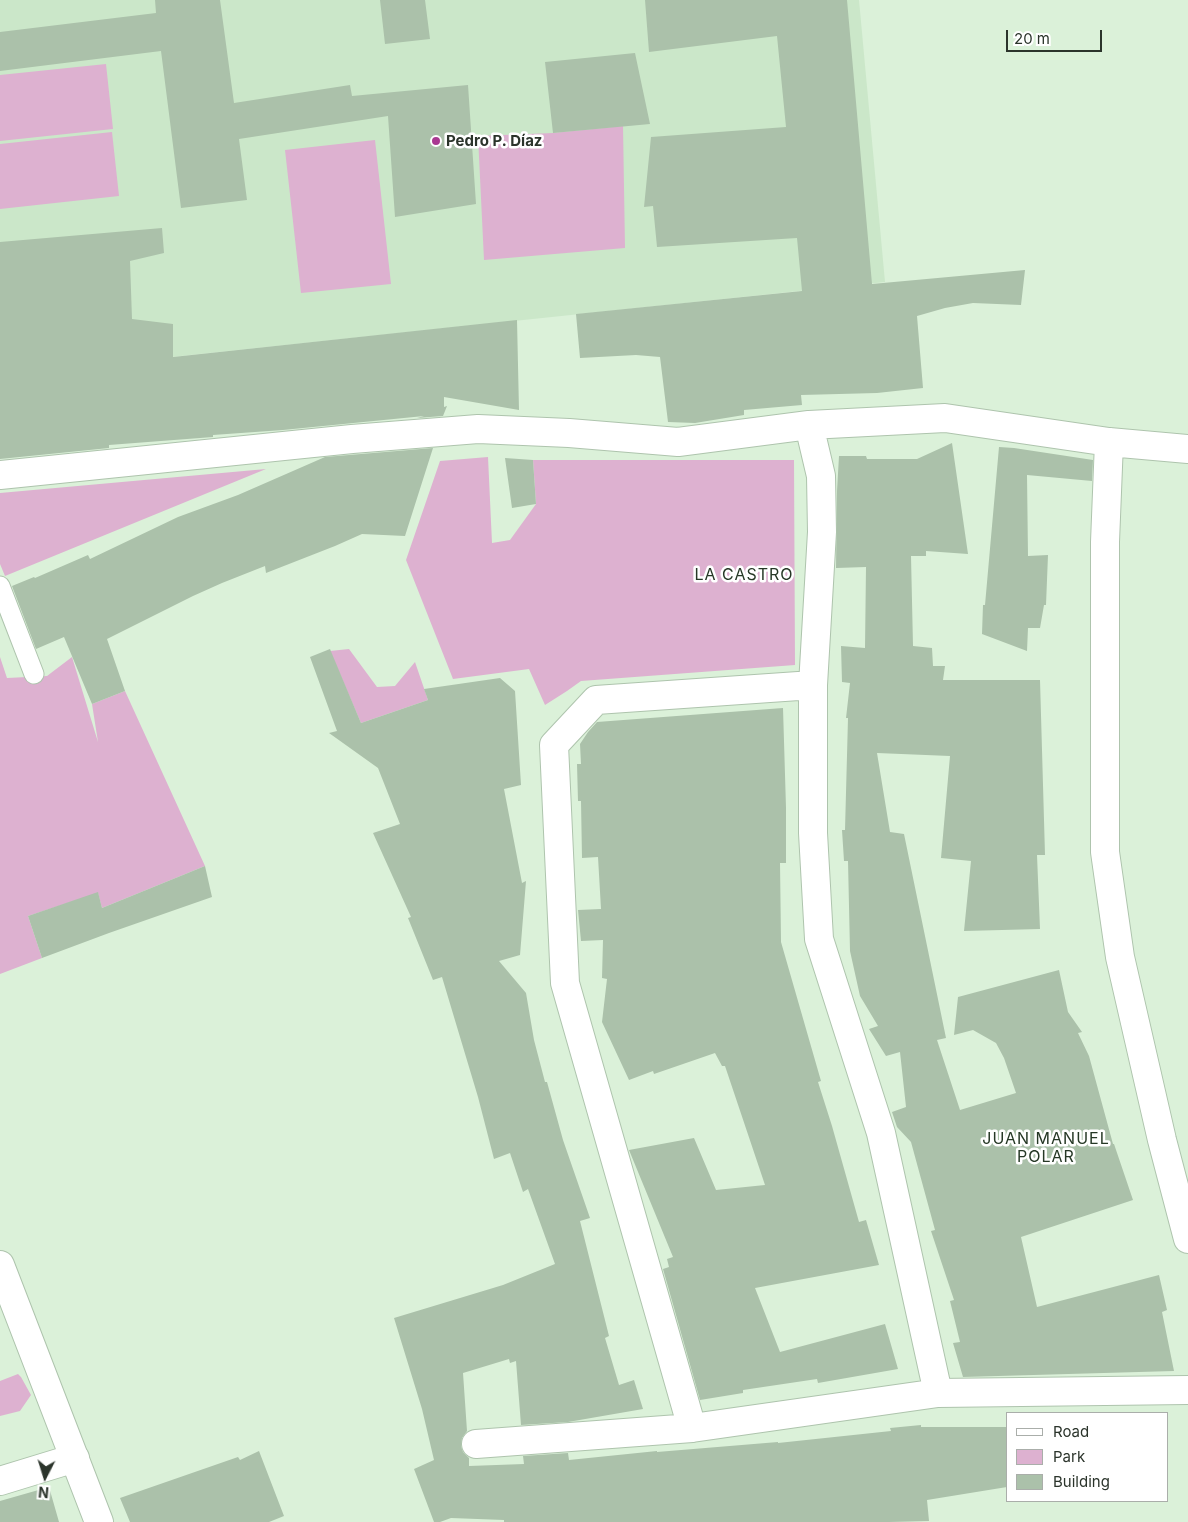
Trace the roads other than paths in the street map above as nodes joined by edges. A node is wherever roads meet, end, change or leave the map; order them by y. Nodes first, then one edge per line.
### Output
1 (809, 425) junction
2 (1110, 442) junction
3 (1188, 449) edge
4 (0, 475) edge
5 (0, 586) edge
6 (34, 674) dead end
7 (813, 685) junction
8 (1188, 1239) edge
9 (0, 1265) edge
10 (1188, 1390) edge
11 (938, 1393) junction
12 (692, 1428) junction
13 (476, 1444) dead end
14 (75, 1458) junction
15 (0, 1481) edge
16 (99, 1522) edge

1 - 2 street
1 - 4 street
1 - 7 street
2 - 3 street
2 - 8 street
5 - 6 lane
7 - 11 street
7 - 12 street
9 - 14 street
10 - 11 street
11 - 12 street
12 - 13 street
14 - 15 street
14 - 16 street

